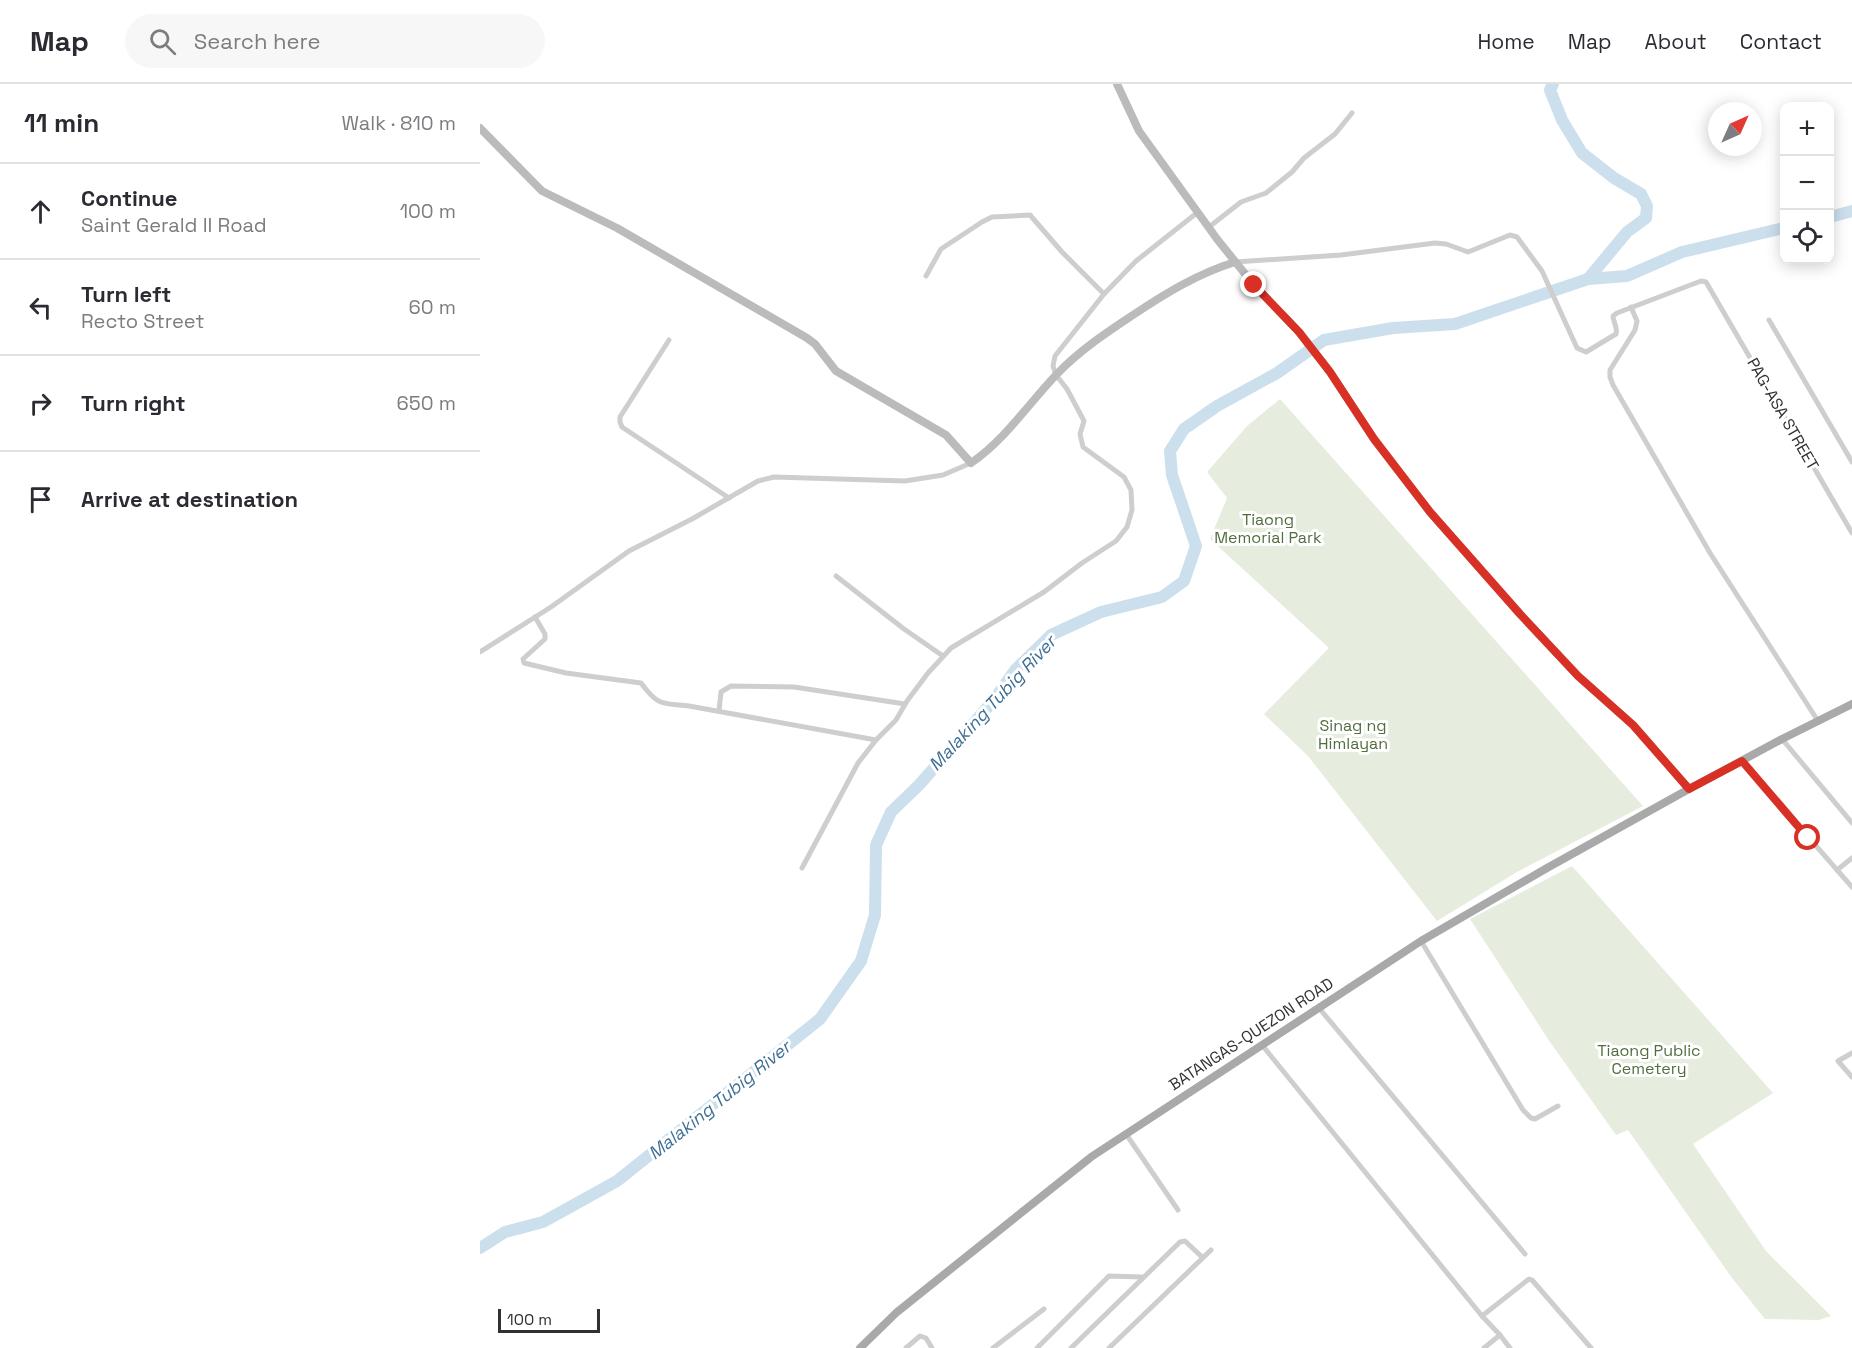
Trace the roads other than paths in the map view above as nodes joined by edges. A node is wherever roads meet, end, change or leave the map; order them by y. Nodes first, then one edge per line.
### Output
1 (1117, 84) edge
2 (1352, 113) dead end
3 (480, 128) edge
4 (1198, 212) junction
5 (1209, 227) junction
6 (1235, 262) junction
7 (927, 276) dead end
8 (1104, 294) junction
9 (1631, 307) junction
10 (1769, 320) dead end
11 (669, 340) dead end
12 (1056, 375) junction
13 (1852, 462) edge
14 (971, 463) junction
15 (729, 498) junction
16 (1852, 533) edge
17 (836, 576) dead end
18 (535, 617) junction
19 (480, 652) edge
20 (943, 656) junction
21 (905, 704) junction
22 (1852, 704) edge
23 (719, 711) junction
24 (1818, 721) junction
25 (1782, 739) junction
26 (876, 740) junction
27 (1742, 761) junction
28 (1689, 789) junction
29 (1852, 823) edge
30 (1852, 858) edge
31 (802, 868) dead end
32 (1837, 870) junction
33 (1852, 887) edge
34 (1421, 941) junction
35 (1319, 1008) junction
36 (1262, 1045) junction
37 (1852, 1053) edge
38 (1852, 1077) edge
39 (1558, 1106) dead end
40 (1126, 1134) junction
41 (1179, 1210) dead end
42 (1211, 1250) dead end
43 (1525, 1254) dead end
44 (1202, 1257) junction
45 (1142, 1278) junction
46 (1044, 1309) dead end
47 (1482, 1316) junction
48 (1500, 1335) junction
49 (860, 1348) edge
50 (906, 1348) edge
51 (932, 1348) edge
52 (993, 1348) edge
53 (1036, 1348) edge
54 (1071, 1348) edge
55 (1109, 1348) edge
56 (1484, 1348) edge
57 (1510, 1348) edge
58 (1591, 1348) edge

1 - 4 street
2 - 5 street
3 - 14 street
4 - 5 street
4 - 8 street
5 - 6 street
6 - 9 street
6 - 12 street
6 - 28 street
7 - 8 street
8 - 12 street
9 - 16 street, PAG-ASA STREET
9 - 24 street
10 - 13 street
11 - 15 street
12 - 14 street
12 - 20 street
14 - 15 street
15 - 18 street
17 - 20 street
18 - 19 street
18 - 23 street
20 - 21 street
21 - 23 street
21 - 26 street
22 - 24 main road, BATANGAS-QUEZON ROAD
23 - 26 street
24 - 25 main road, BATANGAS-QUEZON ROAD
25 - 27 main road, BATANGAS-QUEZON ROAD
25 - 29 street
26 - 31 street
27 - 28 main road, BATANGAS-QUEZON ROAD
27 - 32 street
28 - 34 main road, BATANGAS-QUEZON ROAD
30 - 32 street
32 - 33 street
34 - 35 main road, BATANGAS-QUEZON ROAD
34 - 39 street
35 - 36 main road, BATANGAS-QUEZON ROAD
35 - 43 street
36 - 40 main road, BATANGAS-QUEZON ROAD
36 - 47 street
37 - 38 street
40 - 41 street
40 - 49 main road, BATANGAS-QUEZON ROAD
42 - 44 street
44 - 45 street
44 - 55 street
45 - 53 street
45 - 54 street
46 - 52 street
47 - 48 street
47 - 58 street
48 - 56 street
48 - 57 street
50 - 51 street

